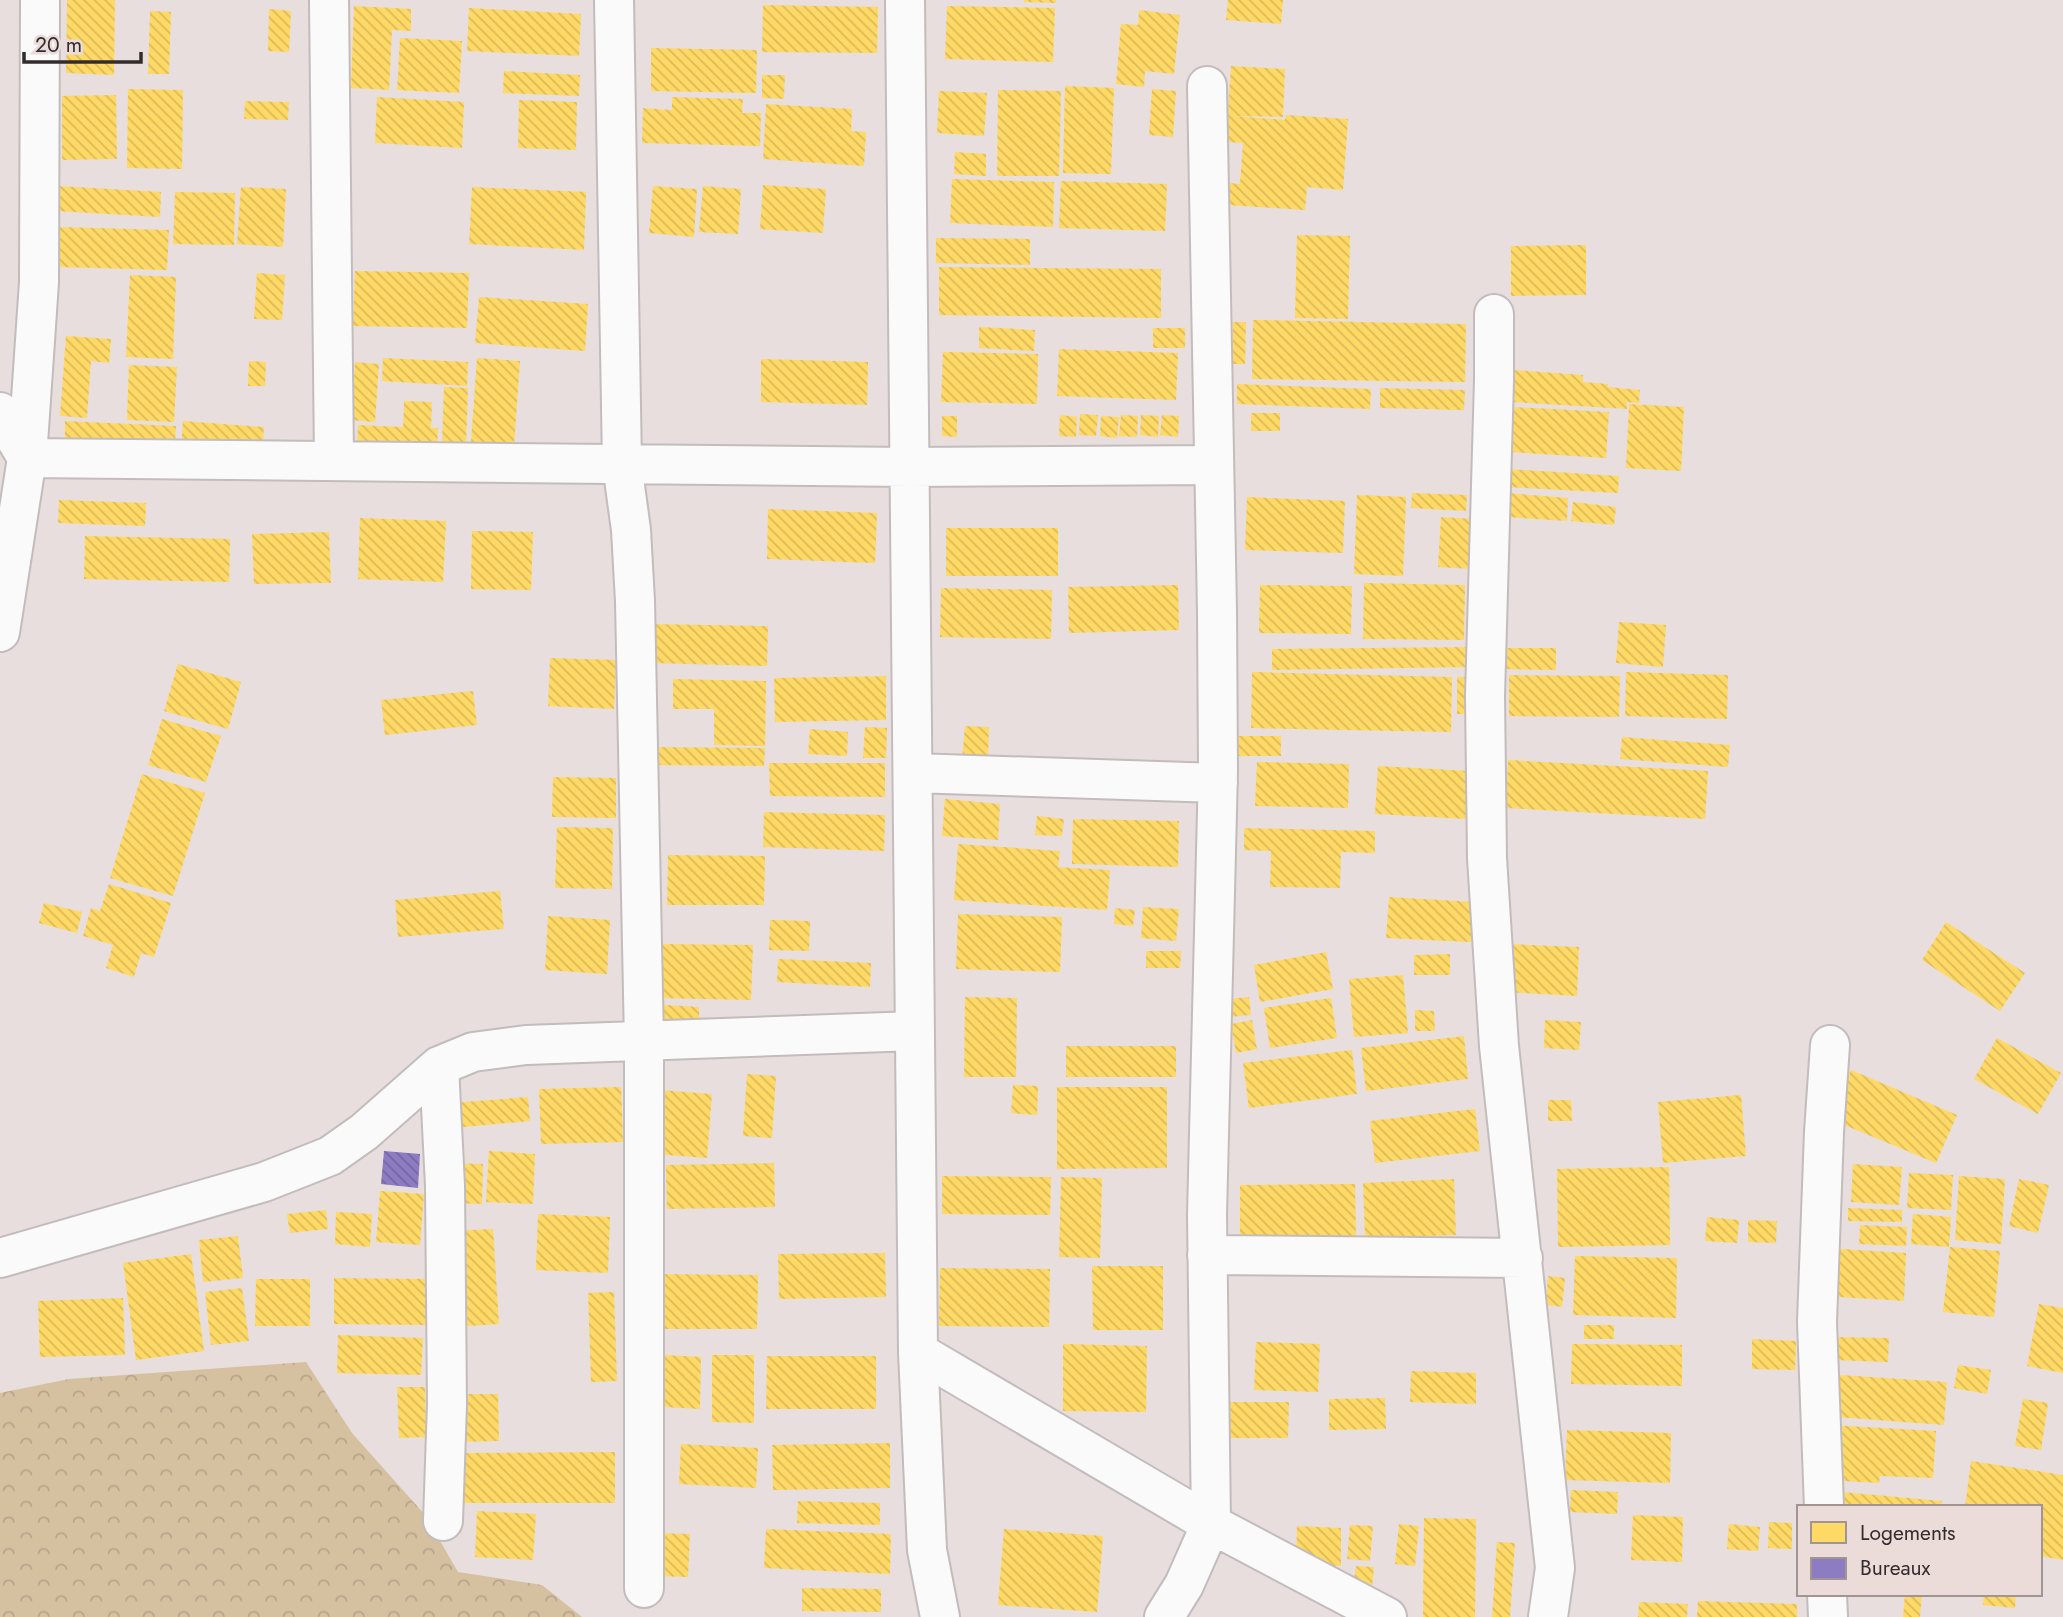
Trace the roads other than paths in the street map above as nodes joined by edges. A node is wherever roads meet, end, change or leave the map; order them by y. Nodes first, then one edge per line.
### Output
1 (40, 0) edge
2 (329, 0) edge
3 (614, 0) edge
4 (905, 0) edge
5 (1207, 86) dead end
6 (1494, 314) dead end
7 (0, 412) edge
8 (27, 458) junction
9 (334, 461) junction
10 (622, 464) junction
11 (1213, 465) junction
12 (909, 467) junction
13 (0, 632) edge
14 (912, 773) junction
15 (1218, 783) junction
16 (915, 1031) junction
17 (644, 1042) junction
18 (1830, 1045) dead end
19 (439, 1066) junction
20 (1207, 1255) junction
21 (0, 1258) edge
22 (1523, 1258) junction
23 (918, 1352) junction
24 (1824, 1505) edge
25 (443, 1521) dead end
26 (1211, 1524) junction
27 (644, 1588) dead end
28 (1827, 1596) edge
29 (940, 1617) edge
30 (1164, 1617) edge
31 (1387, 1617) edge
32 (1548, 1617) edge
33 (1828, 1617) edge

1 - 8 street
2 - 9 street
3 - 10 street
4 - 12 street
5 - 11 street
6 - 22 street
7 - 8 street
8 - 9 street
8 - 13 street
9 - 10 street
10 - 12 street
10 - 17 street
11 - 12 street
11 - 15 street
12 - 14 street
14 - 15 street
14 - 16 street
15 - 20 street
16 - 17 street
16 - 23 street
17 - 19 street
17 - 27 street
18 - 24 street
19 - 21 street
19 - 25 street
20 - 22 street
20 - 26 street
22 - 32 street
23 - 26 street
23 - 29 street
26 - 30 street
26 - 31 street
28 - 33 street

